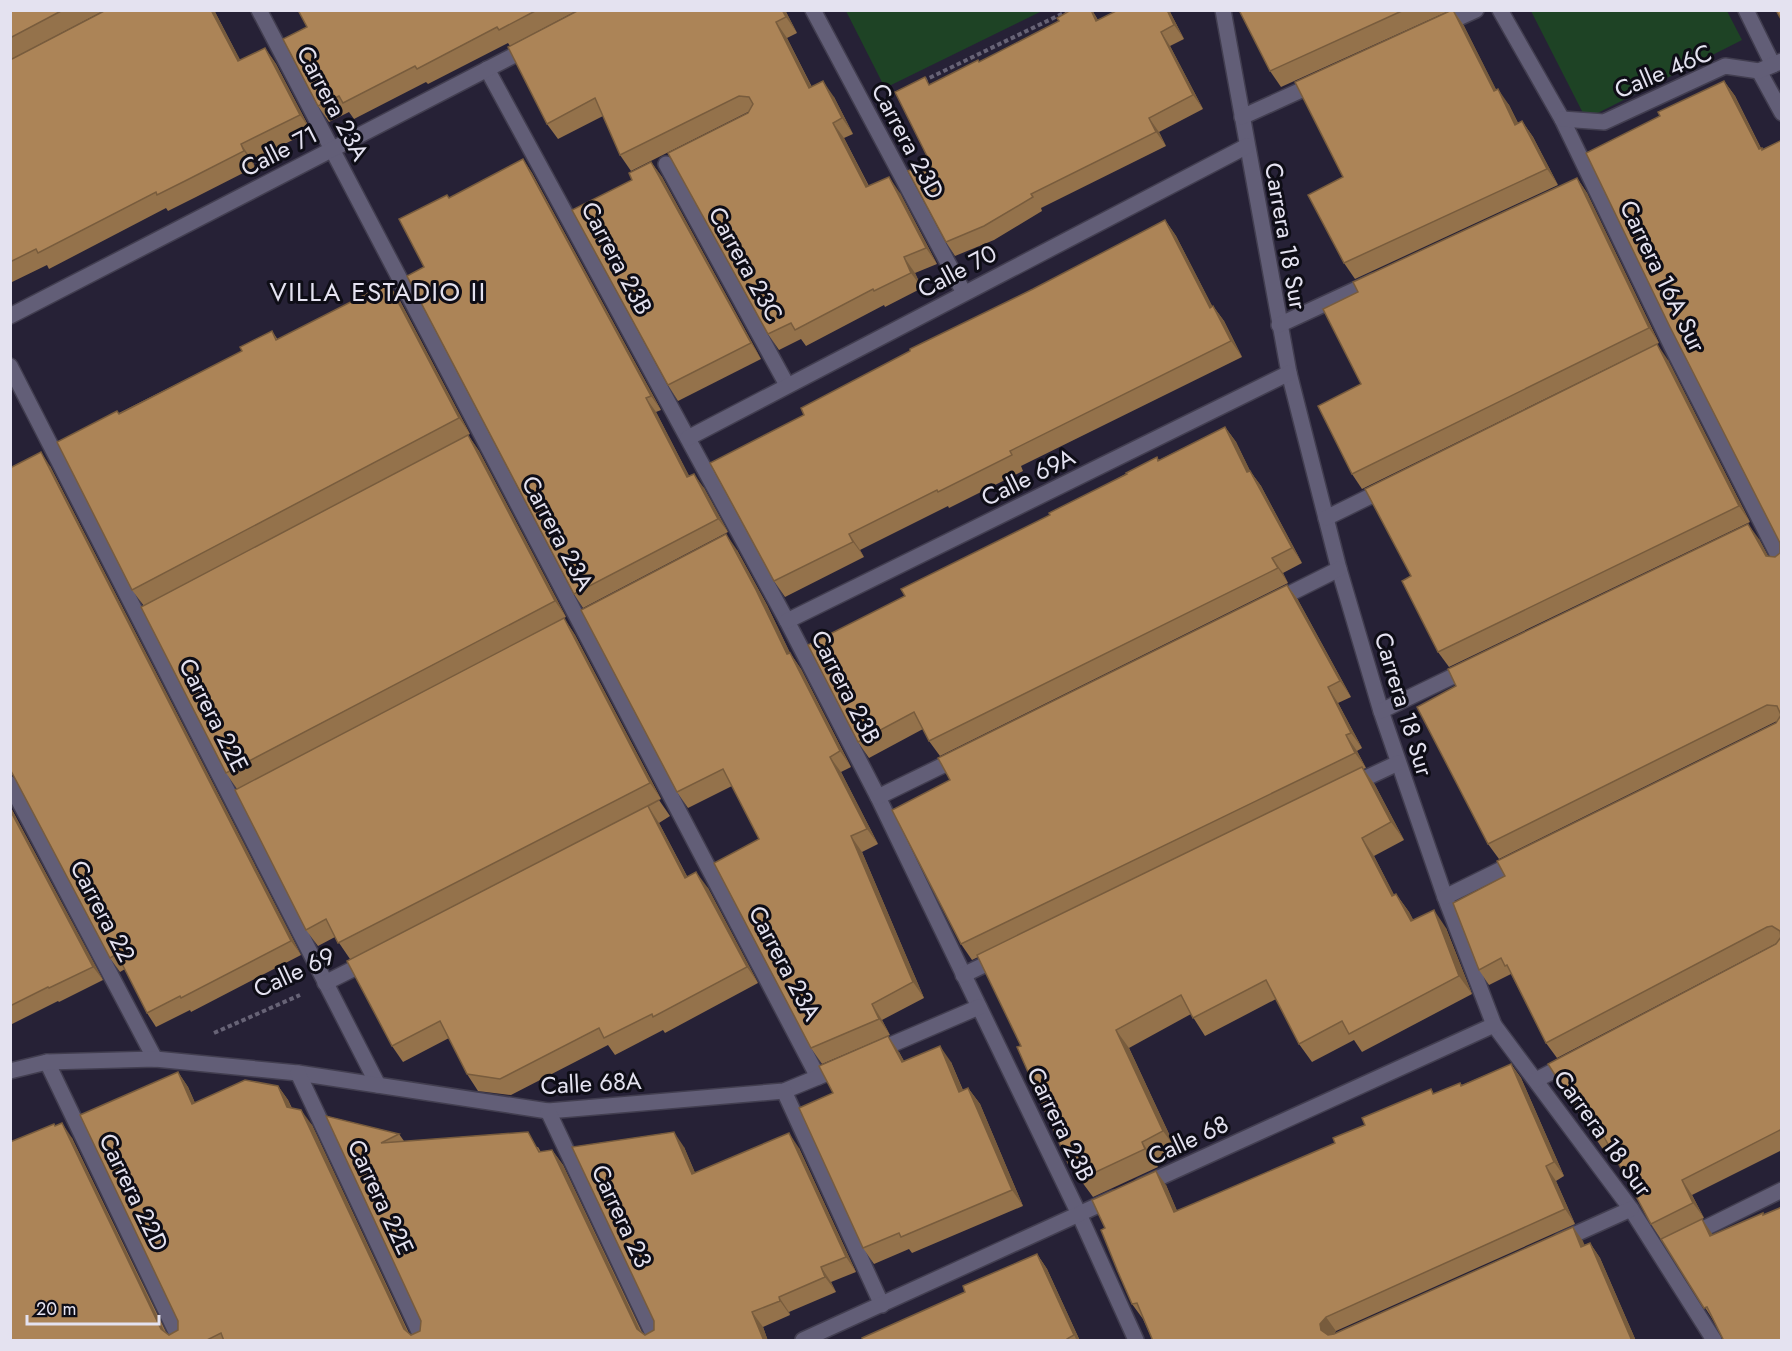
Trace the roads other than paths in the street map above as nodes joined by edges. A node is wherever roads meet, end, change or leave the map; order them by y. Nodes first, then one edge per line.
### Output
1 (259, 10) edge
2 (813, 10) edge
3 (1223, 10) edge
4 (1476, 10) edge
5 (1500, 10) edge
6 (1746, 10) edge
7 (1423, 35) edge
8 (538, 42) edge
9 (1771, 65) edge
10 (487, 69) junction
11 (1338, 74) edge
12 (1782, 113) edge
13 (1242, 117) junction
14 (1562, 118) junction
15 (1247, 146) junction
16 (332, 149) junction
17 (666, 164) edge
18 (1387, 275) edge
19 (964, 293) junction
20 (10, 316) edge
21 (1279, 325) junction
22 (10, 366) edge
23 (1289, 373) junction
24 (788, 385) junction
25 (688, 438) junction
26 (1400, 482) edge
27 (1326, 518) junction
28 (1782, 563) edge
29 (1339, 569) junction
30 (1264, 606) edge
31 (788, 621) junction
32 (1487, 660) edge
33 (1381, 711) junction
34 (974, 750) edge
35 (1398, 763) junction
36 (10, 784) edge
37 (1334, 794) edge
38 (878, 797) junction
39 (1529, 855) edge
40 (1445, 897) junction
41 (1016, 949) edge
42 (389, 950) edge
43 (963, 975) junction
44 (325, 983) junction
45 (979, 1007) junction
46 (1494, 1025) junction
47 (1587, 1053) edge
48 (861, 1058) edge
49 (155, 1059) junction
50 (47, 1062) junction
51 (840, 1067) edge
52 (10, 1071) edge
53 (298, 1073) junction
54 (818, 1077) junction
55 (1536, 1080) junction
56 (378, 1085) junction
57 (784, 1091) junction
58 (548, 1112) junction
59 (1782, 1191) edge
60 (1631, 1209) junction
61 (1079, 1214) junction
62 (1669, 1246) junction
63 (1545, 1248) edge
64 (882, 1305) junction
65 (180, 1341) edge
66 (423, 1341) edge
67 (656, 1341) edge
68 (803, 1341) edge
69 (1136, 1341) edge
70 (1714, 1341) edge

1 - 16 street, Carrera 23A
2 - 19 street, Carrera 23D
3 - 13 street, Carrera 18 Sur
4 - 7 street
5 - 14 street, Carrera 16A Sur
6 - 9 street
8 - 10 street, Calle 71
9 - 12 street
9 - 14 street, Calle 46C
10 - 16 street, Calle 71
10 - 25 street, Carrera 23B
11 - 13 street
13 - 15 street, Carrera 18 Sur
14 - 28 street, Carrera 16A Sur
15 - 19 street, Calle 70
15 - 21 street, Carrera 18 Sur
16 - 20 street, Calle 71
16 - 54 street, Carrera 23A
17 - 24 street, Carrera 23C
18 - 21 street
19 - 24 street, Calle 70
21 - 23 street, Carrera 18 Sur
22 - 44 street, Carrera 22E
23 - 27 street, Carrera 18 Sur
23 - 31 street, Calle 69A
24 - 25 street, Calle 70
25 - 31 street, Carrera 23B
26 - 27 street
27 - 29 street, Carrera 18 Sur
29 - 30 street
29 - 33 street, Carrera 18 Sur
31 - 38 street, Carrera 23B
32 - 33 street
33 - 35 street, Carrera 18 Sur
34 - 38 street
35 - 37 street
35 - 40 street, Carrera 18 Sur
36 - 49 street, Carrera 22
38 - 43 street, Carrera 23B
39 - 40 street
40 - 46 street, Carrera 18 Sur
41 - 43 street
42 - 44 street, Calle 69
43 - 45 street, Carrera 23B
44 - 56 street, Carrera 22E
45 - 48 street
45 - 61 street, Carrera 23B
46 - 55 street, Carrera 18 Sur
46 - 61 street, Calle 68
47 - 55 street
49 - 50 street
49 - 53 street, Calle 68A
50 - 52 street
50 - 65 street, Carrera 22D
51 - 54 street, Calle 68A
53 - 56 street, Calle 68A
53 - 66 street, Carrera 22E
54 - 57 street, Calle 68A
55 - 60 street, Carrera 18 Sur
56 - 58 street, Calle 68A
57 - 58 street, Calle 68A
57 - 64 street
58 - 67 street, Carrera 23
59 - 62 street
60 - 62 street, Carrera 18 Sur
60 - 63 street
61 - 64 street, Calle 68
61 - 69 street, Carrera 23B
62 - 70 street, Carrera 18 Sur
64 - 68 street, Calle 68

